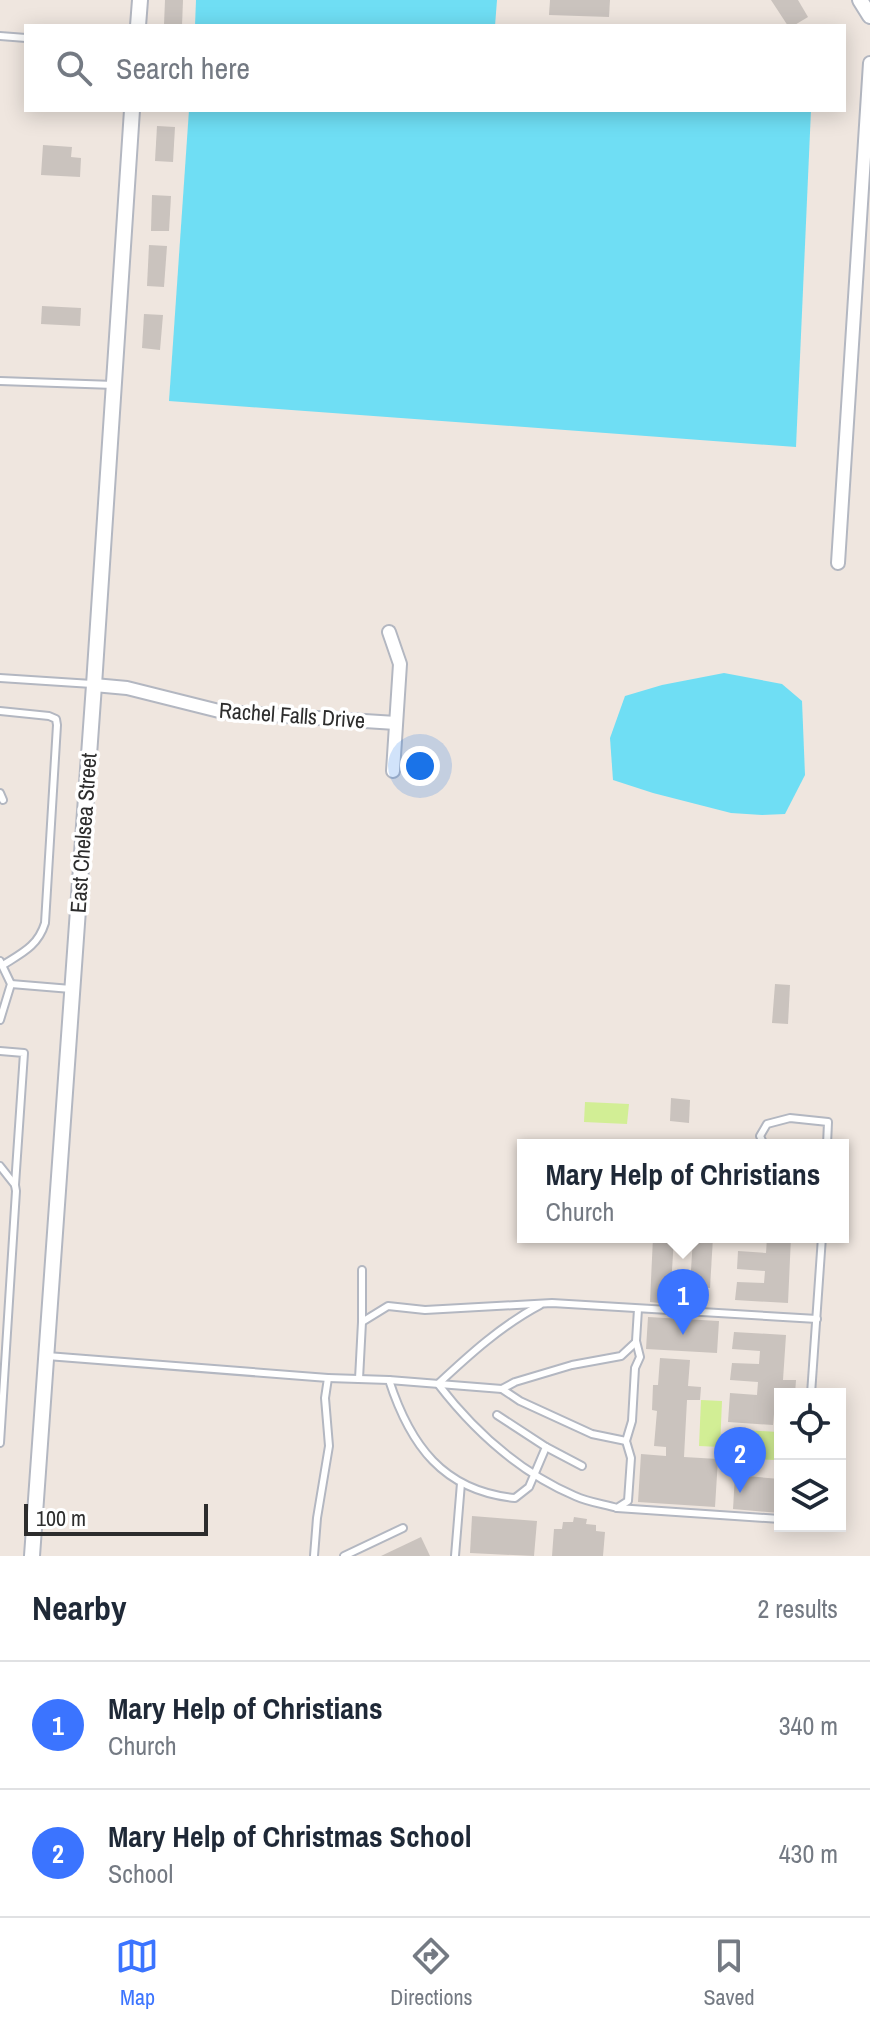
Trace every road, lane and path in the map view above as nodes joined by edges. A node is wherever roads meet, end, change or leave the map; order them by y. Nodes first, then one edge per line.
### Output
1 (140, 0) edge
2 (860, 0) edge
3 (870, 16) edge
4 (138, 24) edge
5 (0, 36) edge
6 (24, 38) edge
7 (870, 63) edge
8 (132, 112) edge
9 (0, 381) edge
10 (114, 385) junction
11 (838, 563) dead end
12 (389, 632) dead end
13 (0, 678) edge
14 (94, 685) junction
15 (0, 711) edge
16 (396, 723) junction
17 (393, 771) dead end
18 (2, 963) edge
19 (11, 984) junction
20 (72, 989) junction
21 (0, 1020) edge
22 (0, 1051) edge
23 (761, 1139) edge
24 (827, 1139) edge
25 (0, 1166) edge
26 (15, 1185) junction
27 (822, 1243) edge
28 (362, 1270) dead end
29 (540, 1305) junction
30 (638, 1309) junction
31 (817, 1319) junction
32 (362, 1322) junction
33 (636, 1341) junction
34 (47, 1356) junction
35 (621, 1356) junction
36 (635, 1368) junction
37 (328, 1378) junction
38 (359, 1379) junction
39 (389, 1380) junction
40 (438, 1384) junction
41 (811, 1388) edge
42 (502, 1389) junction
43 (497, 1415) dead end
44 (626, 1441) junction
45 (0, 1443) edge
46 (546, 1447) junction
47 (582, 1466) dead end
48 (535, 1475) junction
49 (461, 1483) junction
50 (617, 1508) junction
51 (774, 1519) edge
52 (403, 1528) dead end
53 (32, 1556) edge
54 (314, 1556) edge
55 (344, 1556) edge
56 (455, 1556) edge

1 - 4 street
2 - 3 street
5 - 6 lane
7 - 11 street
8 - 10 street, East Chelsea Street
9 - 10 lane
10 - 14 street, East Chelsea Street
12 - 16 street
13 - 14 lane
14 - 16 street, Rachel Falls Drive
14 - 20 street, East Chelsea Street
15 - 18 lane
16 - 17 street
18 - 19 lane
19 - 20 lane
19 - 21 lane
20 - 34 street, East Chelsea Street
22 - 26 lane
23 - 24 lane
25 - 26 lane
26 - 45 lane
27 - 31 lane
28 - 32 lane
29 - 30 lane
29 - 32 lane
29 - 40 lane
30 - 31 lane
30 - 33 lane
31 - 41 lane
32 - 38 lane
33 - 35 lane
33 - 36 lane
34 - 37 lane
34 - 53 street, East Chelsea Street
35 - 36 lane
35 - 42 lane
36 - 44 lane
37 - 38 lane
37 - 54 lane
38 - 39 lane
39 - 40 lane
39 - 49 lane
40 - 42 lane
40 - 48 lane
42 - 44 lane
43 - 46 lane
44 - 50 lane
46 - 47 lane
46 - 48 lane
48 - 49 lane
48 - 50 lane
49 - 56 lane
50 - 51 lane
52 - 55 lane

